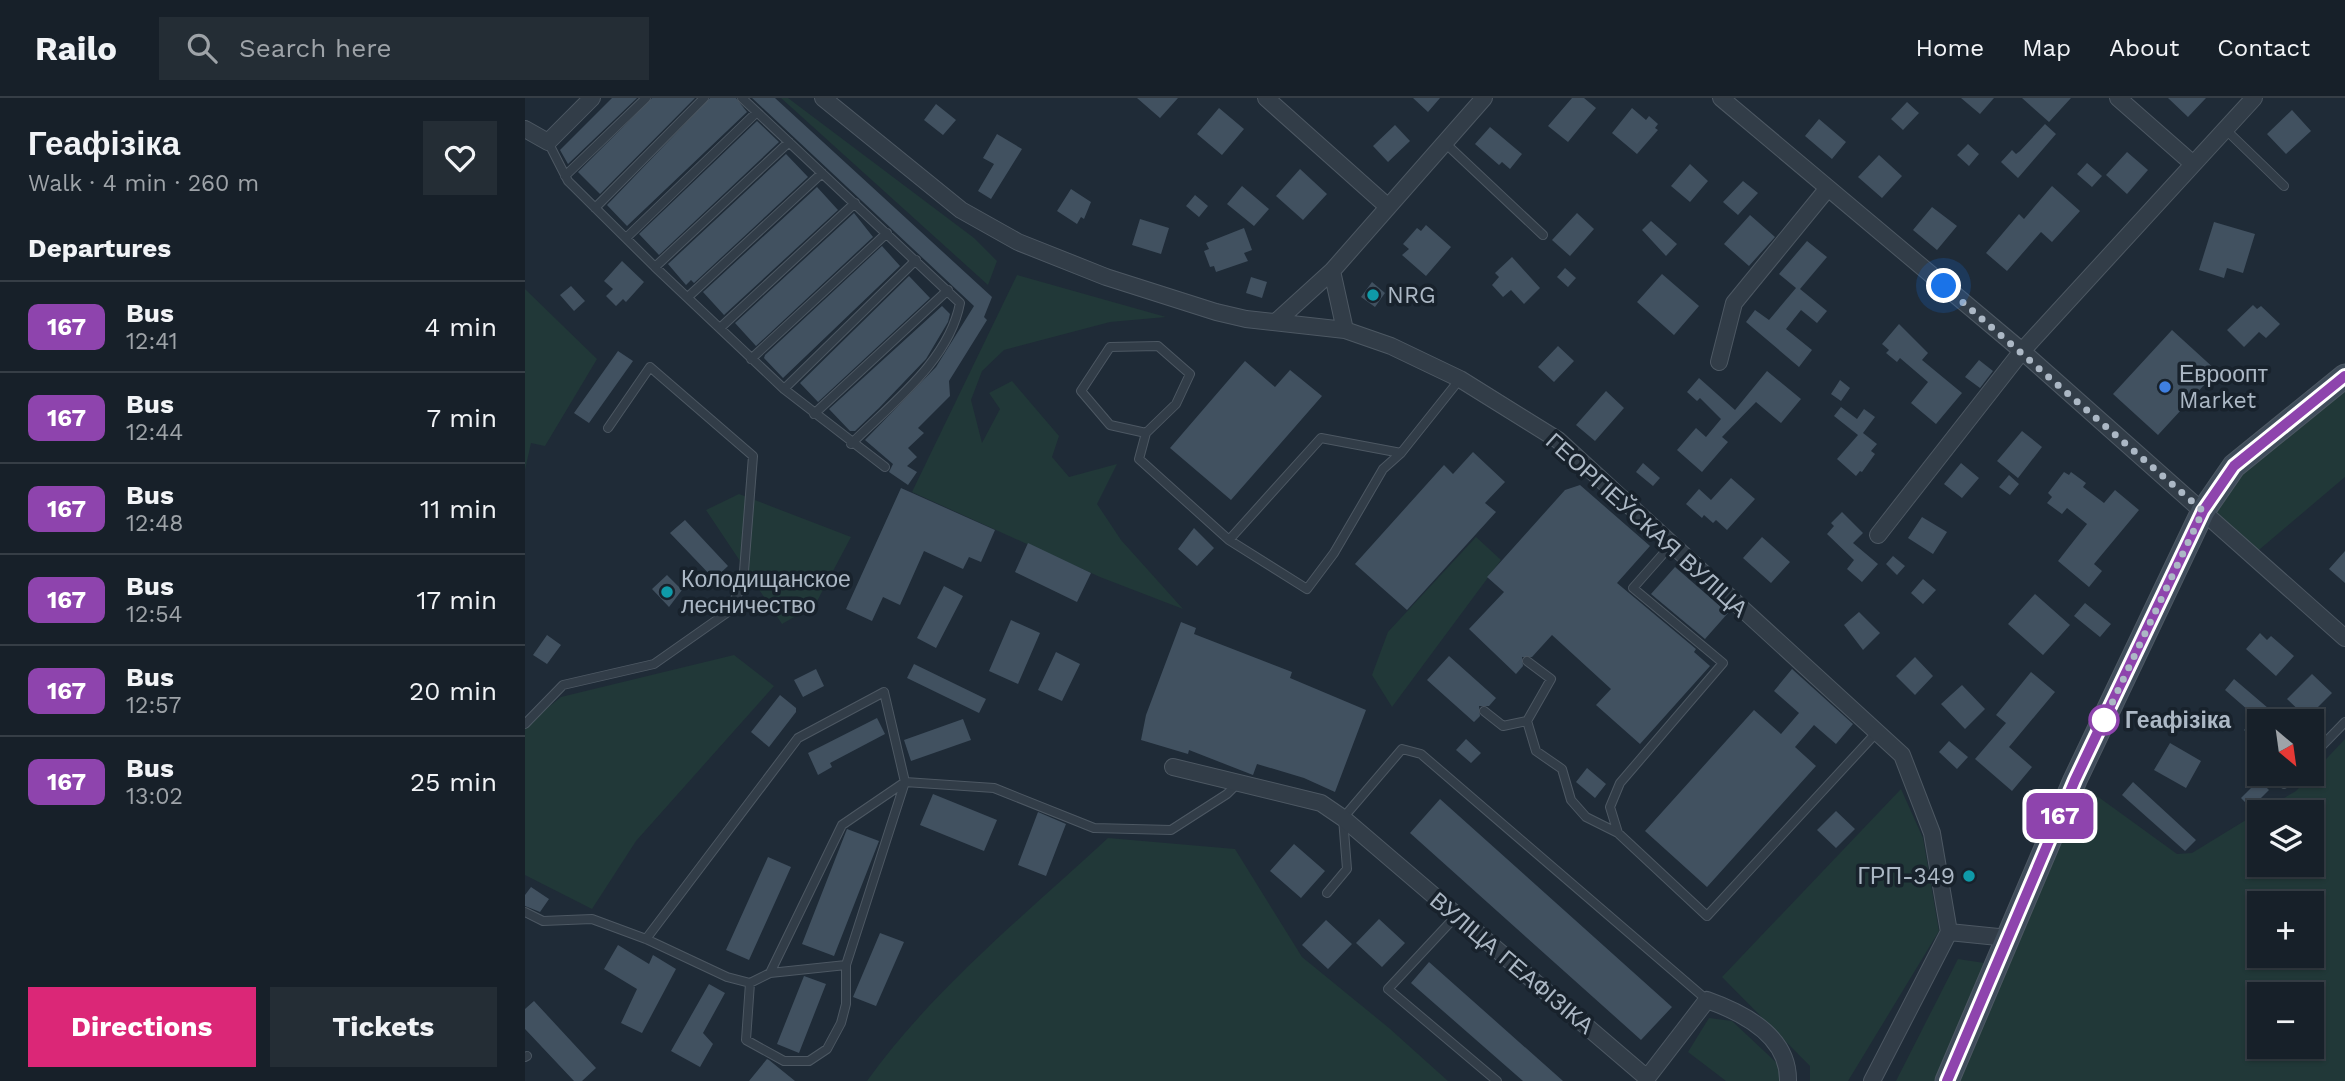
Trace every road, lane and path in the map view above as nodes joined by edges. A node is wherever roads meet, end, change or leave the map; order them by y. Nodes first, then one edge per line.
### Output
1 (592, 98) edge
2 (646, 98) edge
3 (704, 98) edge
4 (742, 98) edge
5 (823, 98) edge
6 (1265, 98) edge
7 (1483, 98) edge
8 (1721, 98) edge
9 (2118, 98) edge
10 (2255, 98) edge
11 (757, 112) junction
12 (525, 129) edge
13 (2225, 129) junction
14 (548, 142) junction
15 (789, 142) junction
16 (1444, 142) junction
17 (2192, 163) junction
18 (823, 173) junction
19 (565, 176) junction
20 (2284, 186) dead end
21 (1828, 188) junction
22 (855, 203) junction
23 (1387, 206) junction
24 (595, 208) junction
25 (887, 233) junction
26 (1543, 235) dead end
27 (626, 238) junction
28 (916, 260) junction
29 (655, 267) junction
30 (1332, 271) junction
31 (948, 290) junction
32 (689, 296) junction
33 (1277, 321) junction
34 (720, 328) junction
35 (1345, 330) junction
36 (2022, 351) junction
37 (751, 359) junction
38 (1719, 362) dead end
39 (2345, 376) edge
40 (1460, 380) junction
41 (784, 389) junction
42 (814, 414) junction
43 (608, 428) dead end
44 (1146, 433) junction
45 (851, 444) junction
46 (1401, 453) junction
47 (885, 467) dead end
48 (2203, 511) junction
49 (1878, 534) dead end
50 (1229, 540) junction
51 (1671, 545) junction
52 (2345, 638) edge
53 (1527, 662) dead end
54 (1485, 711) dead end
55 (1527, 721) junction
56 (2345, 722) edge
57 (525, 724) edge
58 (1877, 733) junction
59 (2324, 743) edge
60 (1173, 768) dead end
61 (1240, 781) junction
62 (905, 782) junction
63 (1343, 818) junction
64 (1618, 833) junction
65 (1327, 893) dead end
66 (525, 912) edge
67 (1456, 916) junction
68 (1949, 932) junction
69 (2008, 938) junction
70 (646, 939) junction
71 (846, 965) junction
72 (770, 973) junction
73 (750, 983) junction
74 (1707, 1000) junction
75 (1646, 1079) edge
76 (1497, 1081) edge
77 (1788, 1081) edge
78 (1873, 1081) edge
79 (1947, 1081) edge

1 - 14 street
2 - 19 lane
3 - 24 lane
4 - 11 lane
5 - 33 street, ГЕОРГІЕЎСКАЯ ВУЛІЦА
6 - 23 street
7 - 16 street
8 - 21 street
9 - 17 street
10 - 13 street
11 - 15 lane
11 - 27 lane
12 - 14 street
13 - 17 street
13 - 20 lane
14 - 19 lane
15 - 18 lane
15 - 29 lane
16 - 23 street
16 - 26 lane
17 - 36 street
18 - 22 lane
18 - 32 lane
19 - 24 lane
21 - 36 street
21 - 38 street
22 - 25 lane
22 - 34 lane
23 - 30 street
24 - 27 lane
25 - 28 lane
25 - 37 lane
27 - 29 lane
28 - 31 lane
28 - 41 lane
29 - 32 lane
30 - 33 street
30 - 35 street
31 - 42 lane
31 - 45 lane
32 - 34 lane
33 - 35 street, ГЕОРГІЕЎСКАЯ ВУЛІЦА
34 - 37 lane
35 - 40 street, ГЕОРГІЕЎСКАЯ ВУЛІЦА
36 - 48 street
36 - 49 street
37 - 41 lane
39 - 48 main road
40 - 46 lane
40 - 51 street, ГЕОРГІЕЎСКАЯ ВУЛІЦА
41 - 42 lane
42 - 45 lane
43 - 57 lane
44 - 44 lane
44 - 50 lane
45 - 47 lane
46 - 50 lane
46 - 50 lane
48 - 52 street
48 - 69 main road
51 - 58 street, ГЕОРГІЕЎСКАЯ ВУЛІЦА
51 - 64 lane
53 - 55 lane
54 - 55 lane
55 - 64 lane
56 - 59 lane
58 - 64 lane
58 - 68 street, ГЕОРГІЕЎСКАЯ ВУЛІЦА
60 - 61 street, ВУЛІЦА ГЕАФІЗІКА
61 - 62 lane
61 - 63 street, ВУЛІЦА ГЕАФІЗІКА
62 - 70 lane
62 - 71 lane
62 - 72 lane
63 - 65 lane
63 - 67 street, ВУЛІЦА ГЕАФІЗІКА
63 - 74 lane
66 - 70 lane
67 - 75 street, ВУЛІЦА ГЕАФІЗІКА
67 - 76 lane
68 - 69 street
68 - 78 street
69 - 79 main road
70 - 73 lane
71 - 72 lane
71 - 73 lane
72 - 73 lane
74 - 75 street, ВУЛІЦА ГЕАФІЗІКА
74 - 77 street

